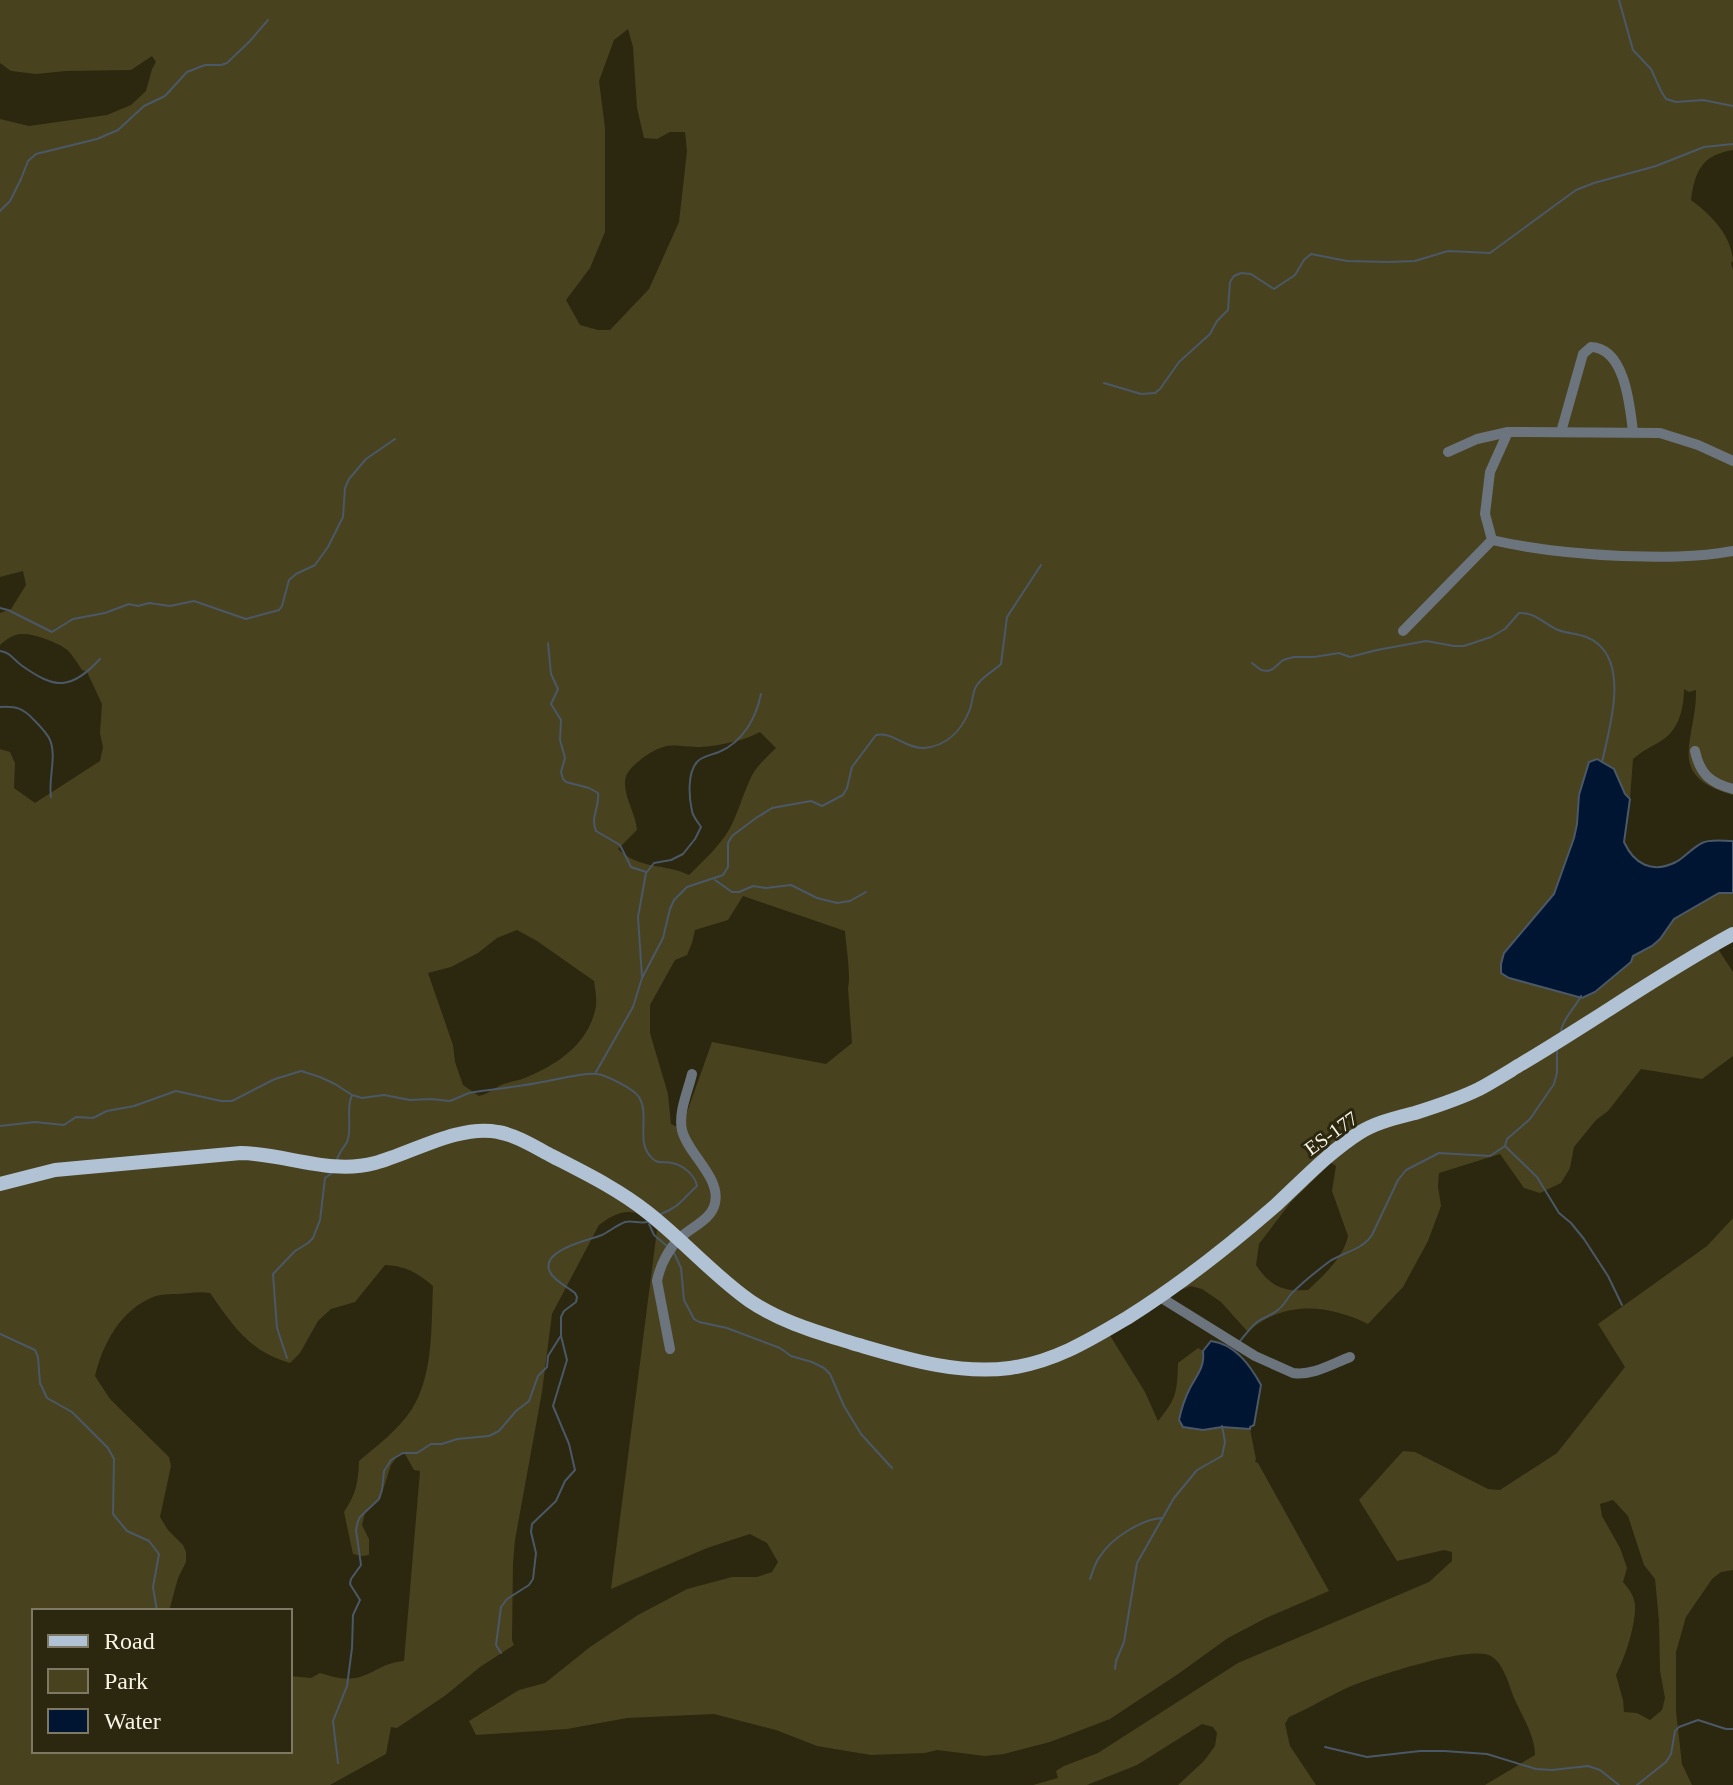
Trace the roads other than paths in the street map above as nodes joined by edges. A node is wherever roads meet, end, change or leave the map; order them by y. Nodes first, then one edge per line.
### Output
1 (1508, 432) junction
2 (1561, 432) junction
3 (1633, 432) junction
4 (1448, 452) dead end
5 (1733, 461) edge
6 (1492, 540) junction
7 (1733, 551) edge
8 (1403, 631) dead end
9 (1695, 751) dead end
10 (1733, 789) edge
11 (1733, 934) edge
12 (692, 1074) dead end
13 (0, 1184) edge
14 (678, 1240) junction
15 (1160, 1297) junction
16 (670, 1349) dead end
17 (1350, 1357) dead end

1 - 2 street
1 - 4 street
1 - 6 street
2 - 3 street
2 - 3 street
3 - 5 street
6 - 7 street
6 - 8 street
9 - 10 street
11 - 15 main road, ES-177 / ES-177
12 - 14 street
13 - 14 main road, ES-177
14 - 15 main road, ES-177 / ES-177
14 - 16 street
15 - 17 street

